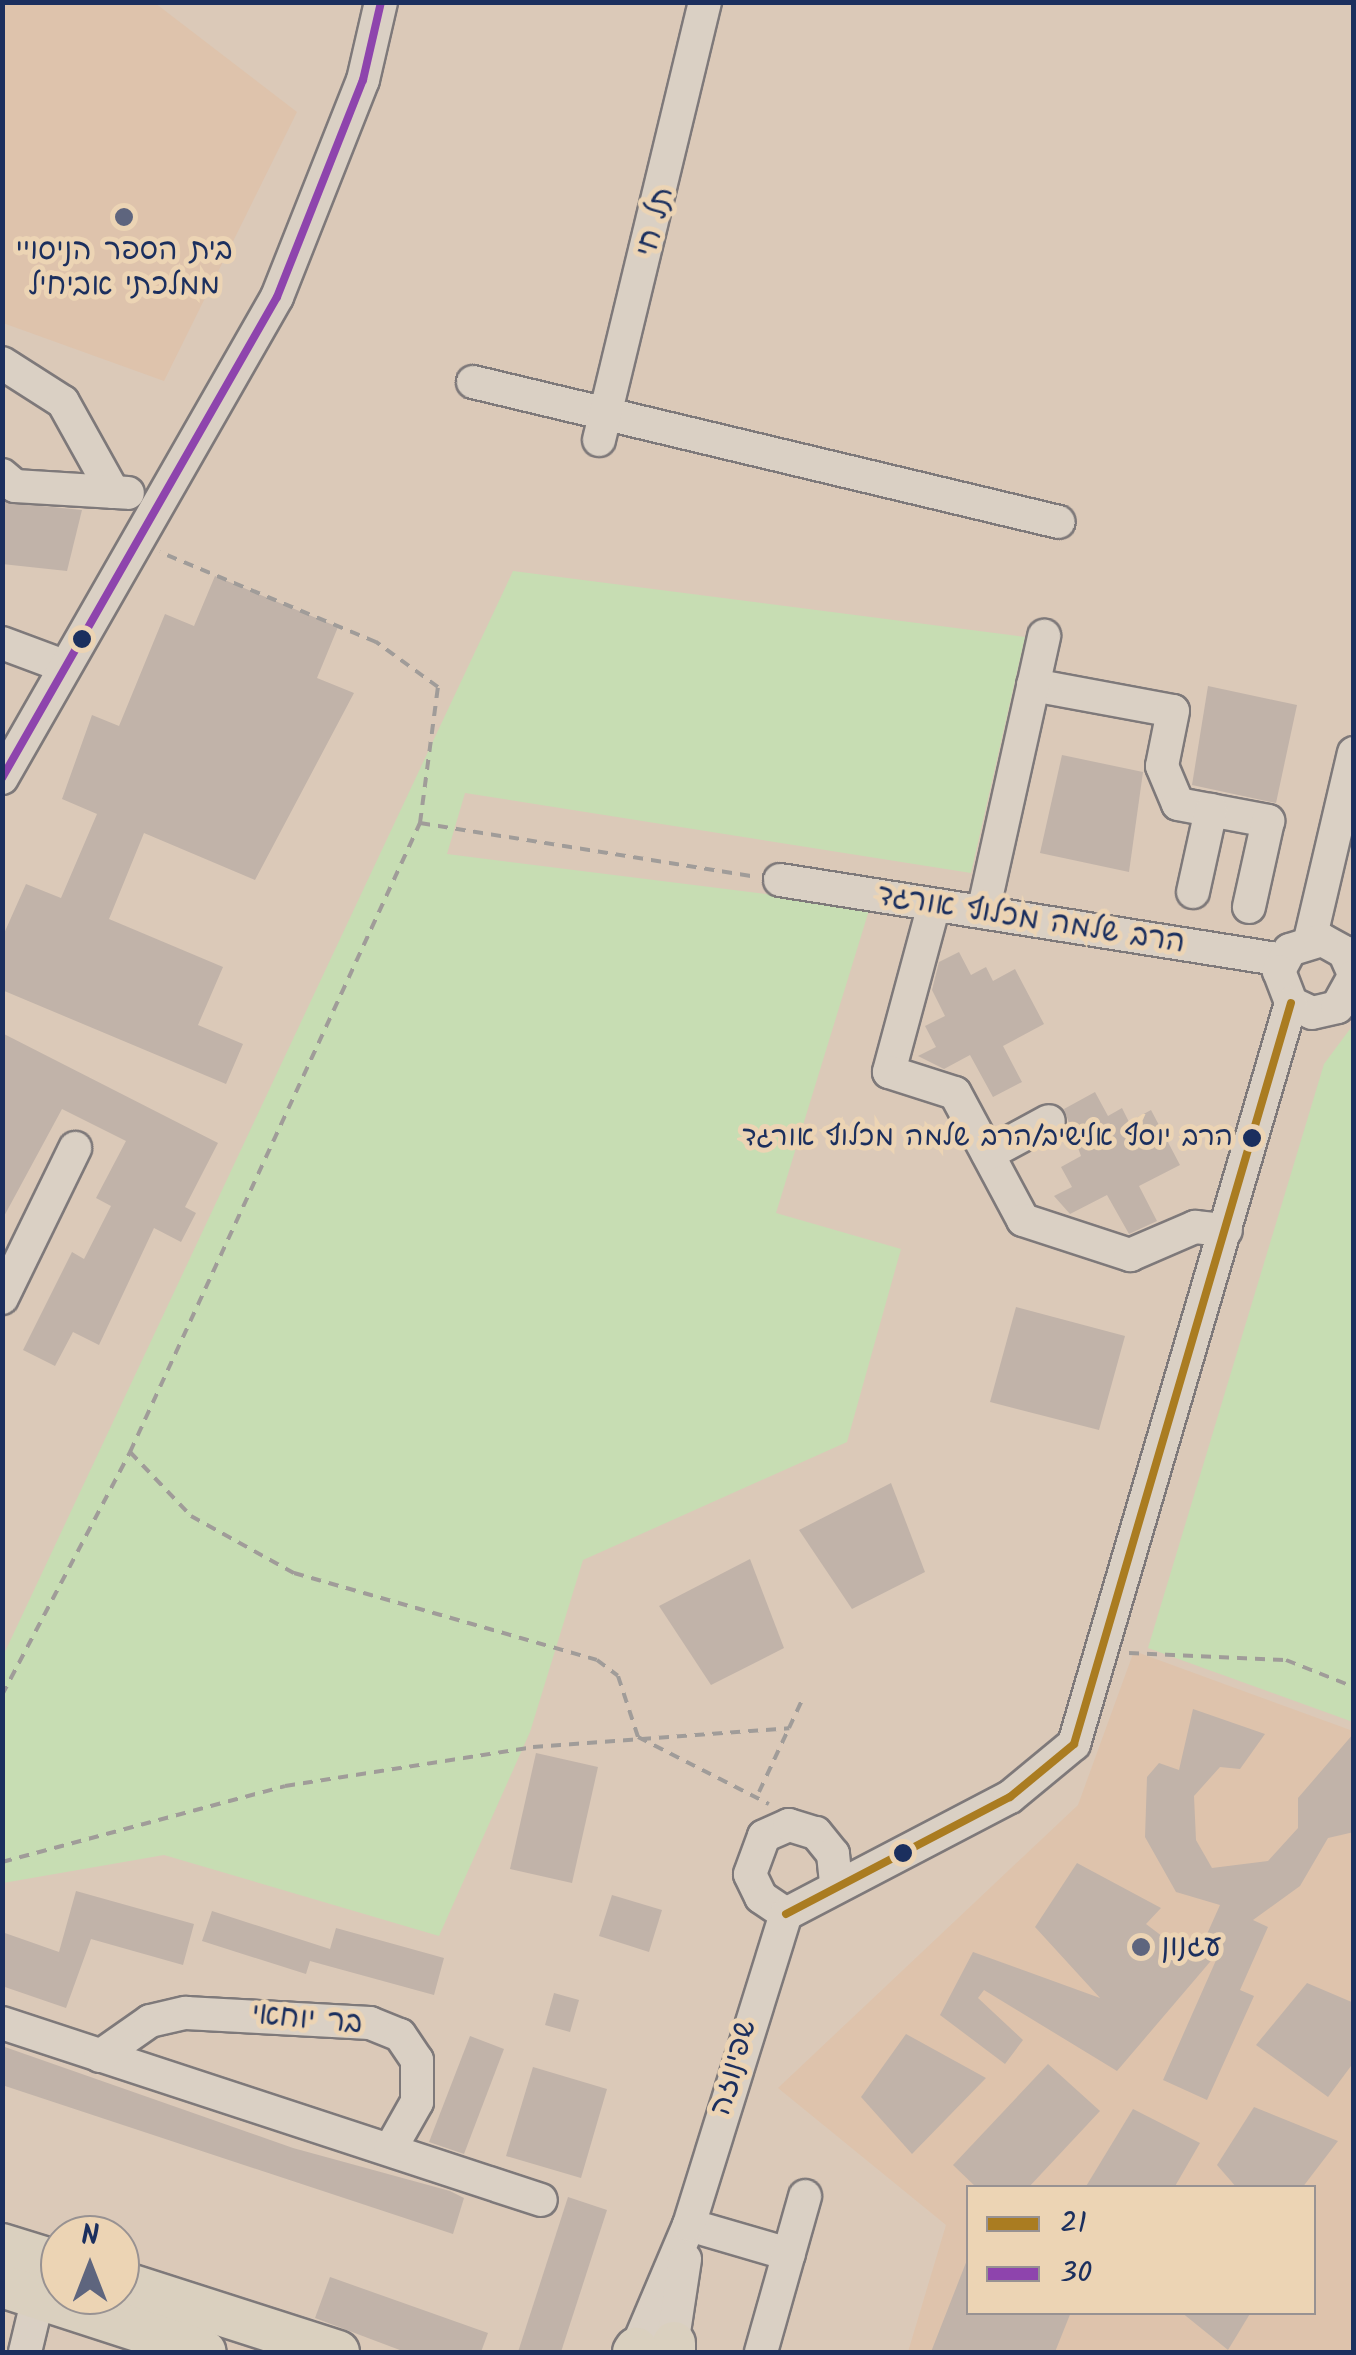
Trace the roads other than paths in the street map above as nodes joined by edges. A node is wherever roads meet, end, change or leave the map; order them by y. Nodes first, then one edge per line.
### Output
1 (382, 2) edge
2 (706, 2) edge
3 (2, 363) edge
4 (473, 382) dead end
5 (602, 427) junction
6 (2, 475) edge
7 (113, 492) junction
8 (160, 494) junction
9 (1060, 522) dead end
10 (1044, 636) dead end
11 (2, 644) edge
12 (61, 665) junction
13 (1033, 685) junction
14 (1354, 753) edge
15 (2, 778) edge
16 (1211, 810) junction
17 (780, 880) road end
18 (1193, 892) dead end
19 (934, 905) junction
20 (1249, 907) dead end
21 (982, 912) junction
22 (1310, 940) junction
23 (1283, 960) junction
24 (1354, 975) edge
25 (1290, 1003) junction
26 (1049, 1121) dead end
27 (75, 1148) dead end
28 (988, 1154) junction
29 (1226, 1230) junction
30 (2, 1298) edge
31 (836, 1882) junction
32 (786, 1914) junction
33 (2, 2023) edge
34 (100, 2056) junction
35 (391, 2148) junction
36 (805, 2196) dead end
37 (541, 2200) dead end
38 (689, 2225) junction
39 (2, 2244) edge
40 (789, 2254) junction
41 (34, 2282) edge
42 (140, 2288) edge
43 (654, 2350) edge
44 (26, 2352) edge
45 (205, 2352) edge
46 (338, 2352) edge
47 (761, 2352) edge

1 - 8 street
2 - 5 street, תל חי
3 - 7 street
4 - 5 street
5 - 9 street
6 - 7 street
7 - 8 street
8 - 12 street
10 - 13 street
11 - 12 street
12 - 15 street
13 - 16 street
13 - 21 street
14 - 22 street
16 - 18 street
16 - 20 street
17 - 19 street, הרב שלמה מכלוף אורגד
19 - 21 street, הרב שלמה מכלוף אורגד
19 - 28 street
21 - 23 street, הרב שלמה מכלוף אורגד
22 - 23 street
22 - 24 street
23 - 25 street
24 - 25 street
25 - 29 street
26 - 28 street
27 - 30 street
28 - 29 street
29 - 31 street
31 - 32 street
31 - 32 street
32 - 38 street, שפינוזה
33 - 34 street
34 - 35 street
34 - 35 street, בר יוחאי
35 - 37 street
36 - 40 street
38 - 40 street
38 - 43 street, שפינוזה
39 - 41 main road
40 - 47 street
41 - 44 street
41 - 45 main road
42 - 46 main road

